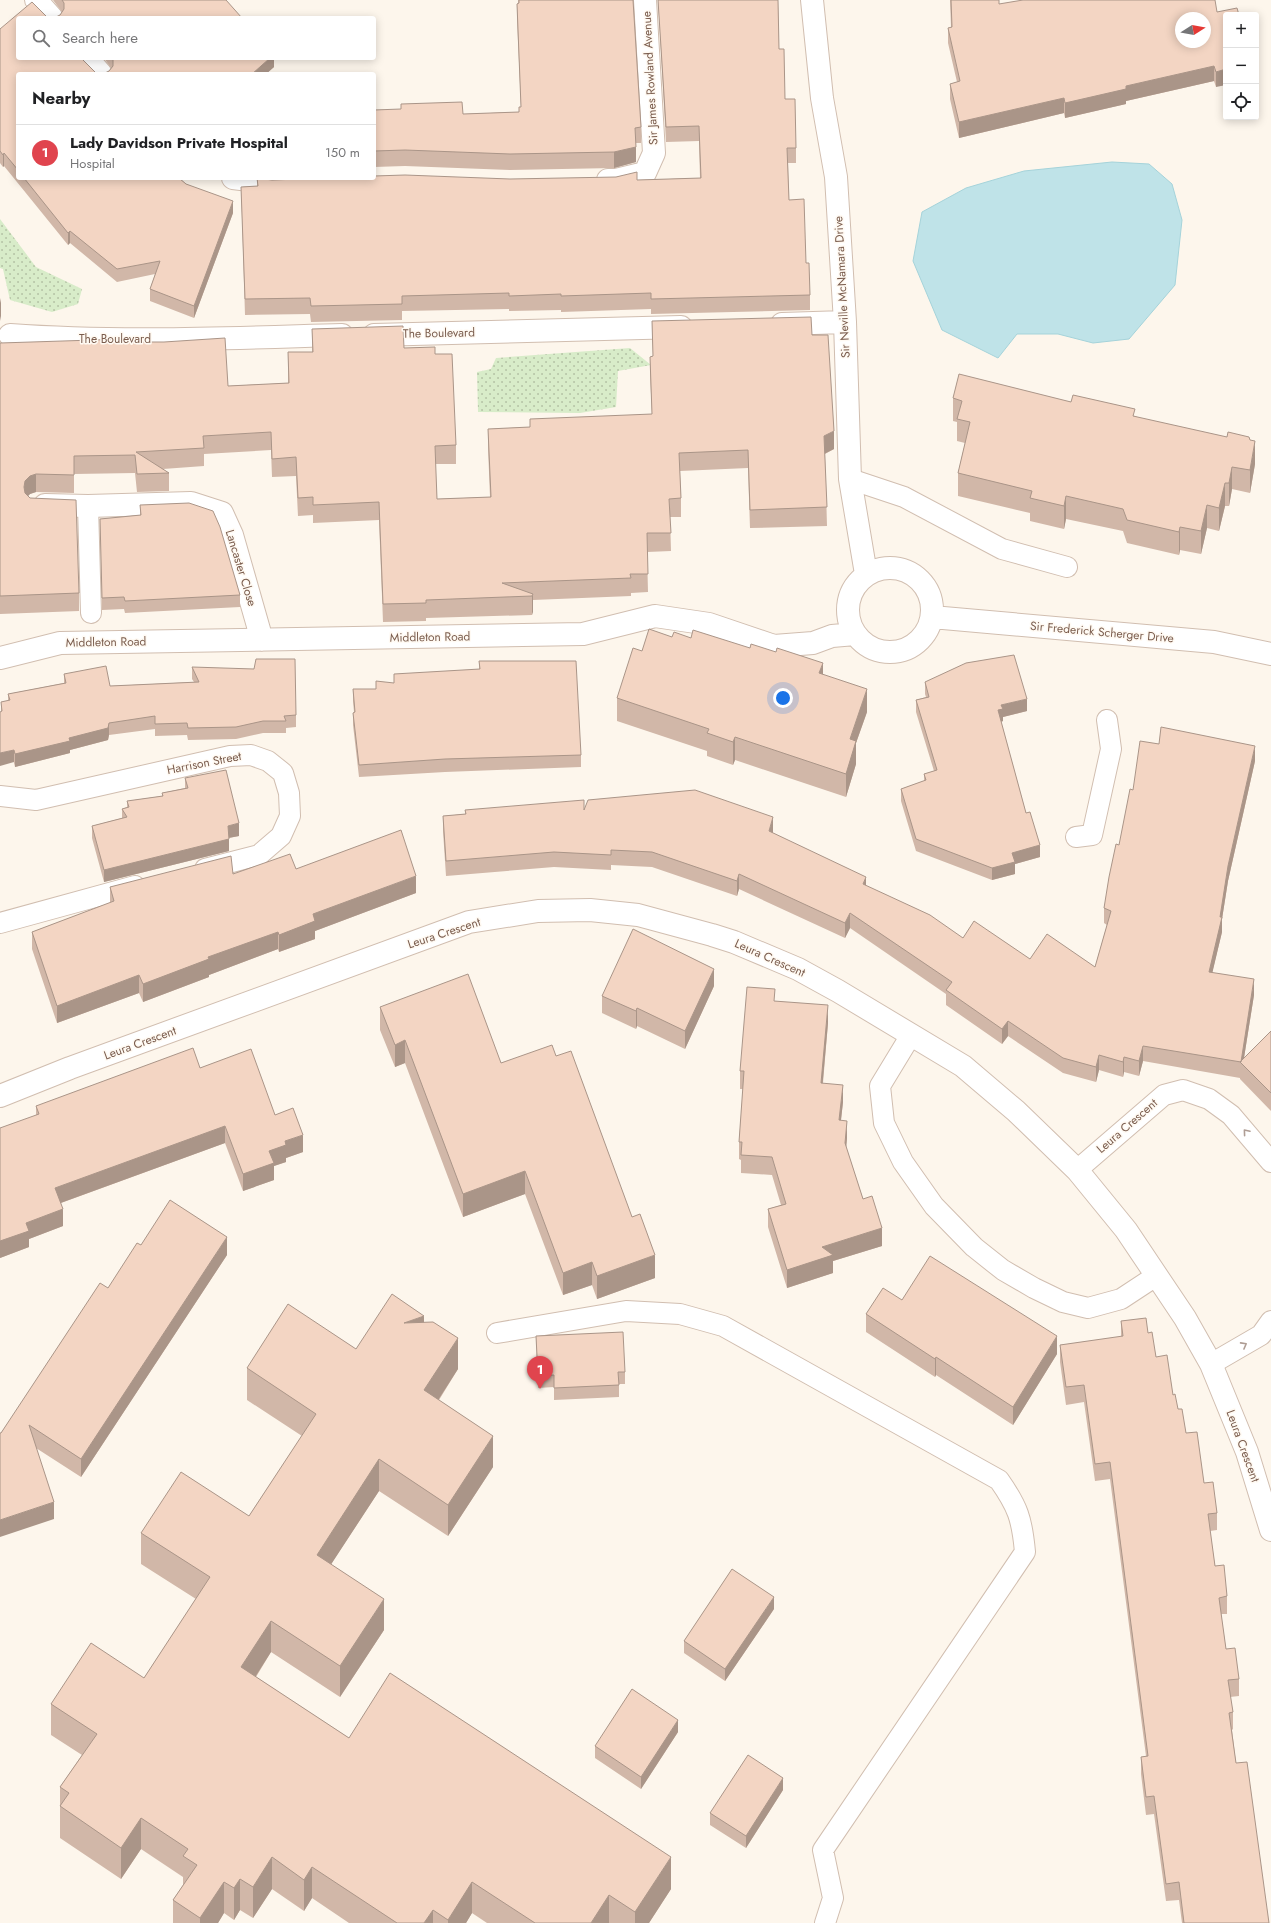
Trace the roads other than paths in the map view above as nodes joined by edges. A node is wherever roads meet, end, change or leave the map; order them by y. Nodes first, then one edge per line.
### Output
1 (36, 0) edge
2 (646, 0) edge
3 (812, 0) edge
4 (50, 16) edge
5 (89, 60) edge
6 (99, 72) edge
7 (249, 180) edge
8 (586, 180) edge
9 (311, 181) edge
10 (845, 322) junction
11 (760, 325) edge
12 (698, 327) edge
13 (10, 335) dead end
14 (850, 479) junction
15 (36, 505) edge
16 (88, 506) junction
17 (1067, 567) dead end
18 (866, 574) junction
19 (91, 613) dead end
20 (932, 617) junction
21 (855, 634) junction
22 (262, 640) junction
23 (1271, 654) edge
24 (0, 658) edge
25 (1107, 720) dead end
26 (0, 796) edge
27 (1076, 837) dead end
28 (186, 874) edge
29 (156, 881) edge
30 (0, 923) edge
31 (911, 1035) junction
32 (0, 1096) edge
33 (1271, 1162) edge
34 (1077, 1170) junction
35 (1156, 1276) junction
36 (1271, 1321) edge
37 (497, 1333) dead end
38 (1211, 1364) junction
39 (1271, 1530) edge
40 (825, 1923) edge

1 - 4 street
2 - 8 street, Sir James Rowland Avenue
3 - 10 street, Sir Neville McNamara Drive
5 - 6 street
7 - 9 street
10 - 11 street
10 - 14 street, Sir Neville McNamara Drive
12 - 13 street, The Boulevard
14 - 17 lane
14 - 18 street, Sir Neville McNamara Drive
15 - 16 street, Lancaster Close
16 - 19 lane
16 - 22 street, Lancaster Close
18 - 20 street
18 - 21 street
20 - 21 street
20 - 23 street, Sir Frederick Scherger Drive
21 - 22 street, Middleton Road
22 - 24 street, Middleton Road
25 - 27 lane
26 - 28 lane, Harrison Street
29 - 30 lane
31 - 32 street, Leura Crescent
31 - 34 street, Leura Crescent
31 - 35 lane
33 -> 34 lane, Leura Crescent
34 - 35 street, Leura Crescent
35 - 38 street, Leura Crescent
38 -> 36 lane
37 - 40 lane
38 - 39 street, Leura Crescent

